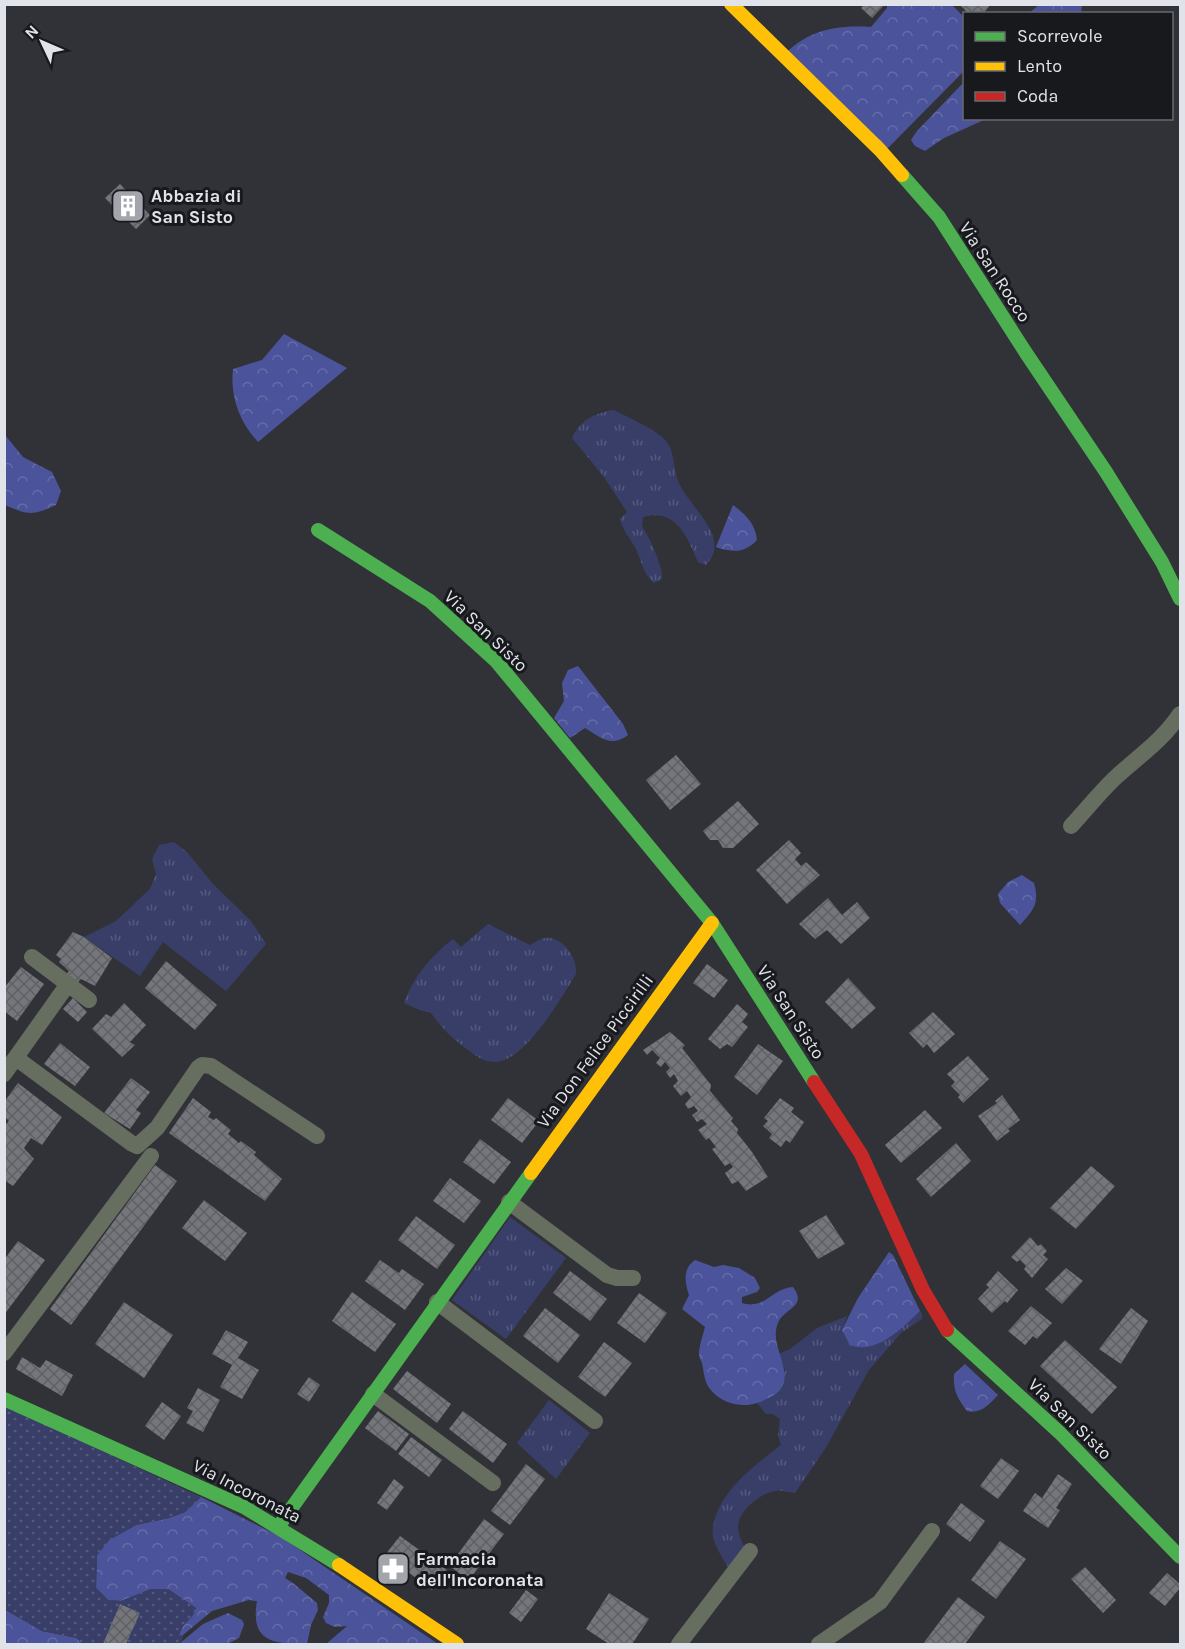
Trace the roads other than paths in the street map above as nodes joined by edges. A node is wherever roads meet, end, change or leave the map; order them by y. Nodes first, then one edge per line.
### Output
1 (731, 4) edge
2 (318, 530) dead end
3 (1180, 598) edge
4 (1180, 714) edge
5 (1071, 826) dead end
6 (712, 923) junction
7 (32, 957) dead end
8 (68, 984) junction
9 (89, 1000) dead end
10 (16, 1058) junction
11 (4, 1074) edge
12 (317, 1136) dead end
13 (151, 1156) dead end
14 (509, 1202) junction
15 (633, 1278) dead end
16 (437, 1302) junction
17 (4, 1353) edge
18 (373, 1394) junction
19 (4, 1399) edge
20 (595, 1421) dead end
21 (493, 1483) dead end
22 (278, 1527) junction
23 (932, 1531) dead end
24 (750, 1551) dead end
25 (1180, 1557) edge
26 (457, 1644) edge
27 (679, 1644) edge
28 (819, 1644) edge

1 - 3 street, Via San Rocco
2 - 6 street, Via San Sisto
4 - 5 street
6 - 14 street, Via Don Felice Piccirilli
6 - 25 street, Via San Sisto
7 - 8 street
8 - 9 street
8 - 10 street
10 - 11 street
10 - 12 street
13 - 17 street
14 - 15 street
14 - 16 street, Via Don Felice Piccirilli
16 - 18 street, Via Don Felice Piccirilli
16 - 20 street
18 - 21 street
18 - 22 street, Via Don Felice Piccirilli
19 - 22 street, Via Incoronata
22 - 26 street, Via Incoronata
23 - 28 street
24 - 27 street

